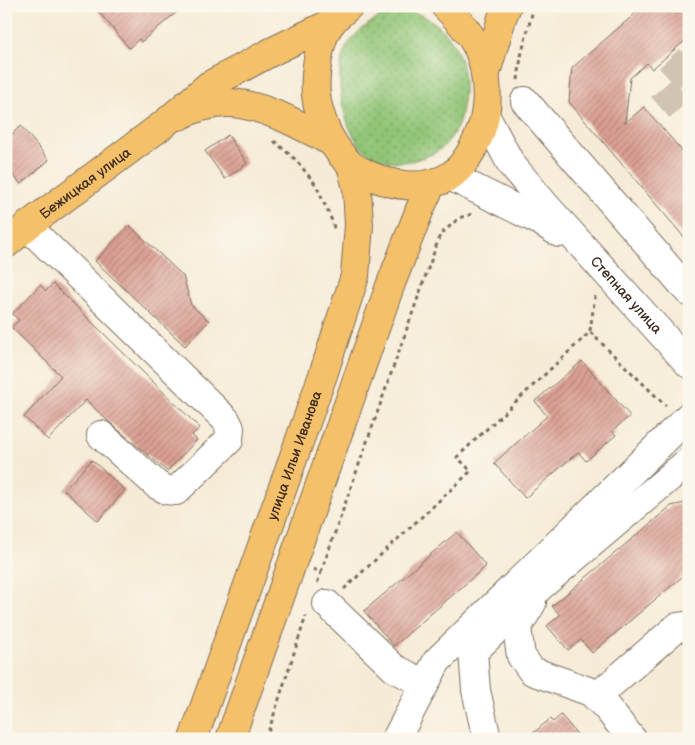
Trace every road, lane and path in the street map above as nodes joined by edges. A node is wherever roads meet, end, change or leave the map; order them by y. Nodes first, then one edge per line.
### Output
1 (445, 6) edge
2 (507, 6) edge
3 (340, 15) edge
4 (486, 73) junction
5 (526, 101) dead end
6 (485, 115) junction
7 (164, 124) junction
8 (266, 137) dead end
9 (332, 142) junction
10 (351, 165) junction
11 (441, 179) junction
12 (475, 213) dead end
13 (27, 226) junction
14 (334, 231) dead end
15 (6, 244) edge
16 (584, 248) junction
17 (590, 288) dead end
18 (689, 292) edge
19 (590, 332) junction
20 (689, 364) edge
21 (679, 412) edge
22 (101, 435) dead end
23 (689, 461) edge
24 (321, 572) dead end
25 (542, 585) junction
26 (333, 600) joint
27 (689, 629) edge
28 (425, 684) junction
29 (596, 697) junction
30 (193, 739) edge
31 (230, 739) edge
32 (396, 739) edge
33 (487, 739) edge
34 (632, 739) edge

1 - 4 main road
2 - 4 main road
3 - 7 main road
3 - 9 main road
4 - 6 main road
5 - 18 street
6 - 11 main road
6 - 16 street
7 - 9 main road
7 - 13 main road, Бежицкая улица
8 - 14 path
9 - 10 main road
10 - 11 main road
10 - 30 main road, улица Ильи Иванова
11 - 16 street
11 - 31 main road
12 - 24 path
13 - 15 main road, Бежицкая улица
13 - 22 street
16 - 20 street, Степная улица
17 - 19 path
19 - 21 path
19 - 26 path
21 - 28 street
23 - 25 street
25 - 29 street
25 - 33 street
26 - 28 street
27 - 29 street
28 - 32 street
29 - 34 street

